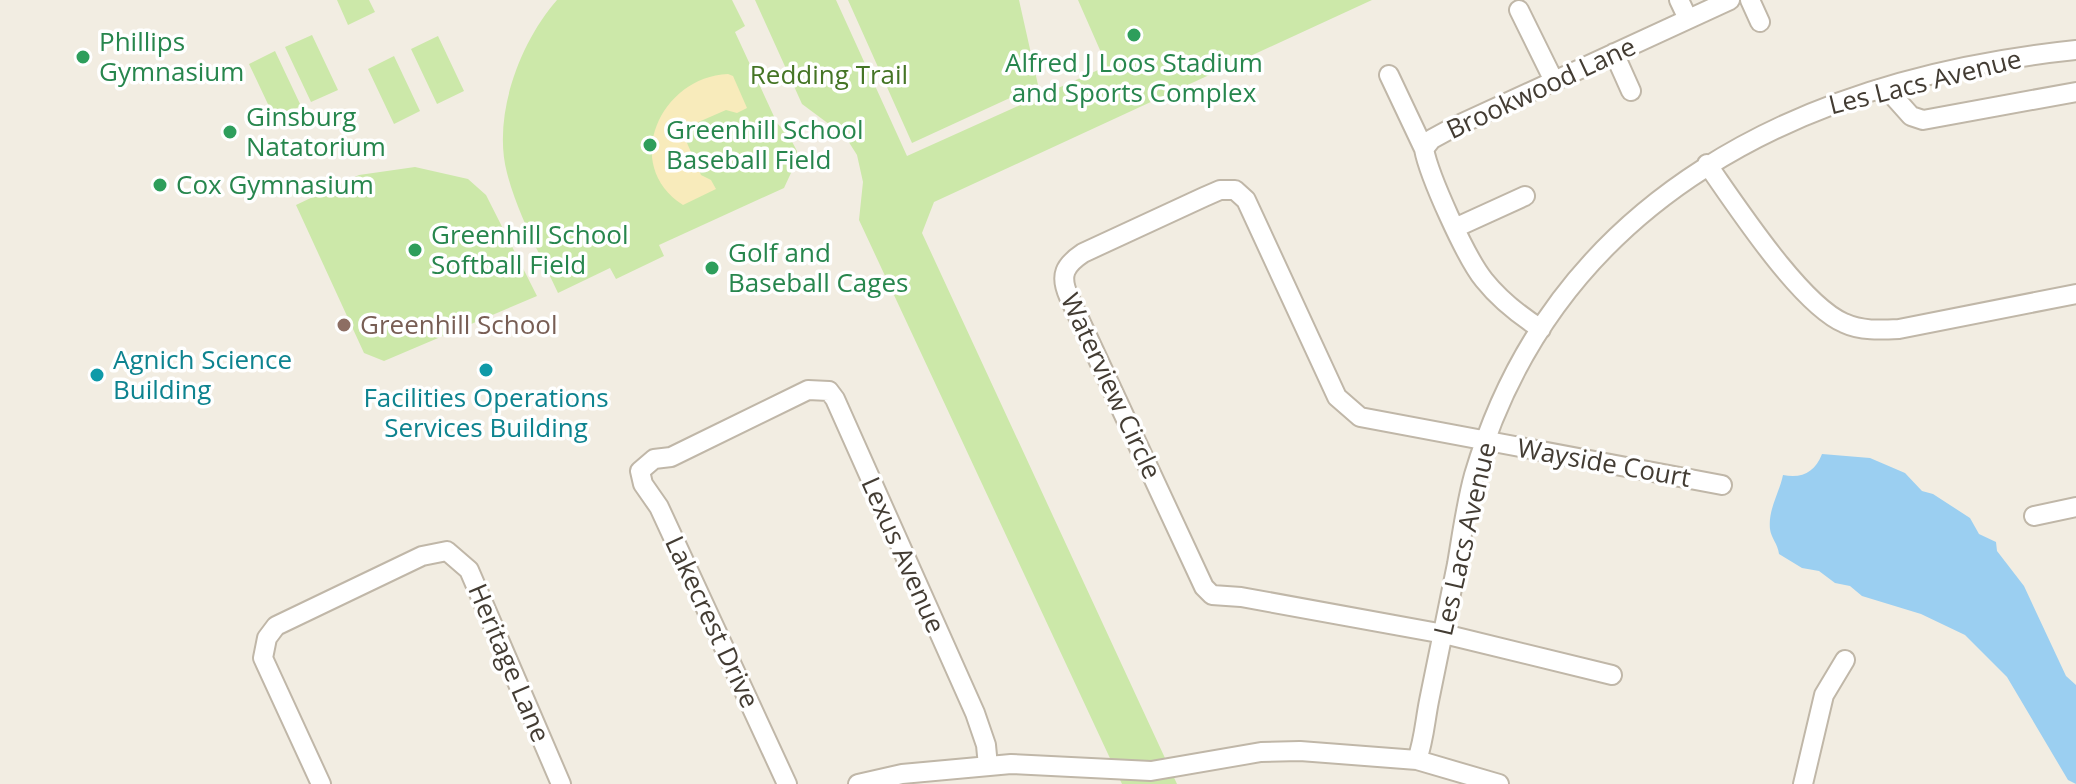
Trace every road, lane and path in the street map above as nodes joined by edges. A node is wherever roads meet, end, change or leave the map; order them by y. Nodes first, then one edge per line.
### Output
1 (1679, 0) edge
2 (1730, 0) edge
3 (1750, 0) edge
4 (1519, 10) dead end
5 (1688, 19) junction
6 (1760, 22) dead end
7 (2076, 50) edge
8 (1614, 53) junction
9 (1389, 75) dead end
10 (1554, 81) junction
11 (1886, 88) junction
12 (1631, 91) dead end
13 (2076, 92) edge
14 (1424, 149) junction
15 (1707, 164) junction
16 (1525, 196) dead end
17 (1457, 227) junction
18 (2076, 294) edge
19 (1541, 329) junction
20 (1485, 442) junction
21 (648, 463) joint
22 (1722, 485) dead end
23 (2076, 507) edge
24 (2034, 516) dead end
25 (1444, 634) junction
26 (1845, 660) dead end
27 (1612, 675) dead end
28 (1417, 760) junction
29 (988, 766) junction
30 (321, 784) edge
31 (561, 784) edge
32 (787, 784) edge
33 (858, 784) edge
34 (1499, 784) edge
35 (1803, 784) edge

1 - 5 street
2 - 5 street, Brookwood Lane
3 - 6 street
4 - 10 street
5 - 8 street, Brookwood Lane
7 - 11 street, Les Lacs Avenue
8 - 10 street, Brookwood Lane
8 - 12 street
9 - 14 street
10 - 14 street, Brookwood Lane
11 - 13 street
11 - 15 street, Les Lacs Avenue
14 - 17 street, Brookwood Lane
15 - 18 street
15 - 19 street, Les Lacs Avenue
16 - 17 street
17 - 19 street, Brookwood Lane
19 - 20 street, Les Lacs Avenue
20 - 22 street, Wayside Court
20 - 25 street, Les Lacs Avenue
20 - 25 street, Waterview Circle
21 - 29 street, Lexus Avenue
21 - 32 street, Lakecrest Drive
23 - 24 street
25 - 27 street
25 - 28 street, Les Lacs Avenue
26 - 35 street
28 - 29 street
28 - 34 street
29 - 33 street
30 - 31 street, Heritage Lane

